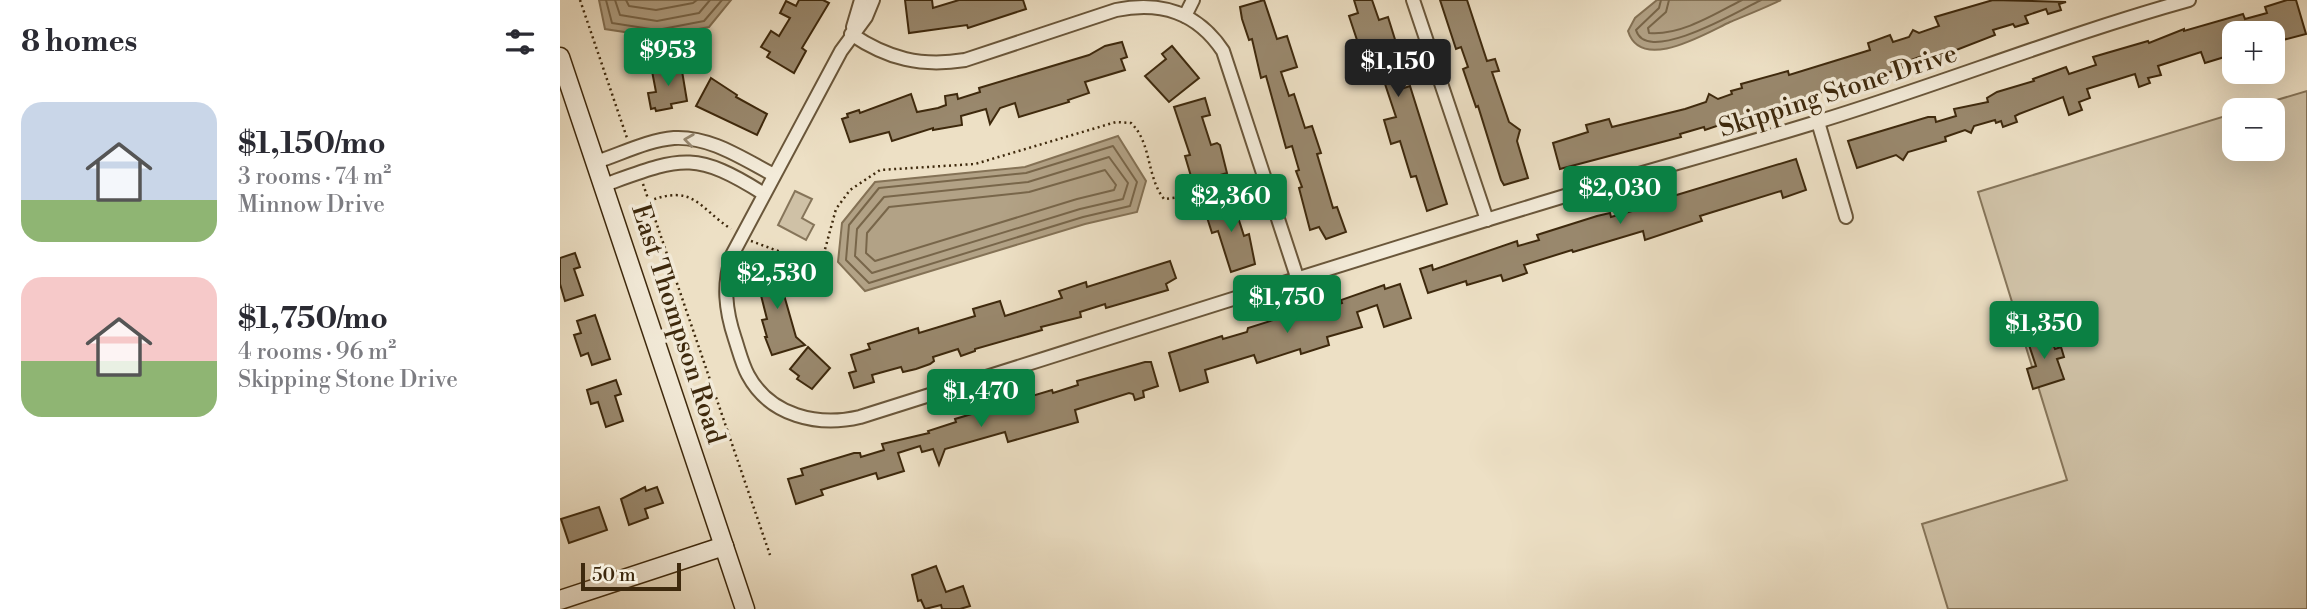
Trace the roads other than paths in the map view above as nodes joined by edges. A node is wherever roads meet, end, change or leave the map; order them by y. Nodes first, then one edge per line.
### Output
1 (861, 0) edge
2 (873, 0) edge
3 (1194, 0) edge
4 (1413, 0) edge
5 (2189, 0) edge
6 (1185, 16) junction
7 (851, 34) junction
8 (560, 57) edge
9 (1818, 122) junction
10 (715, 145) junction
11 (596, 162) junction
12 (708, 165) junction
13 (774, 175) junction
14 (604, 184) junction
15 (764, 194) junction
16 (1846, 217) dead end
17 (1487, 220) junction
18 (1298, 280) junction
19 (724, 546) junction
20 (560, 600) edge
21 (745, 609) edge

1 - 7 street
2 - 7 street
3 - 6 street
4 - 17 street
5 - 9 street, Skipping Stone Drive
6 - 7 street
6 - 18 street
7 - 13 street
8 - 11 main road, East Thompson Road
9 - 16 street
9 - 17 street, Skipping Stone Drive
10 -> 11 street
10 - 12 street
10 - 13 street
11 - 14 main road, East Thompson Road
12 - 14 street
12 - 15 street
13 - 15 street
14 - 19 main road, East Thompson Road
15 - 18 street, Skipping Stone Drive
17 - 18 street, Skipping Stone Drive
19 - 20 main road
19 - 21 main road, East Thompson Road

